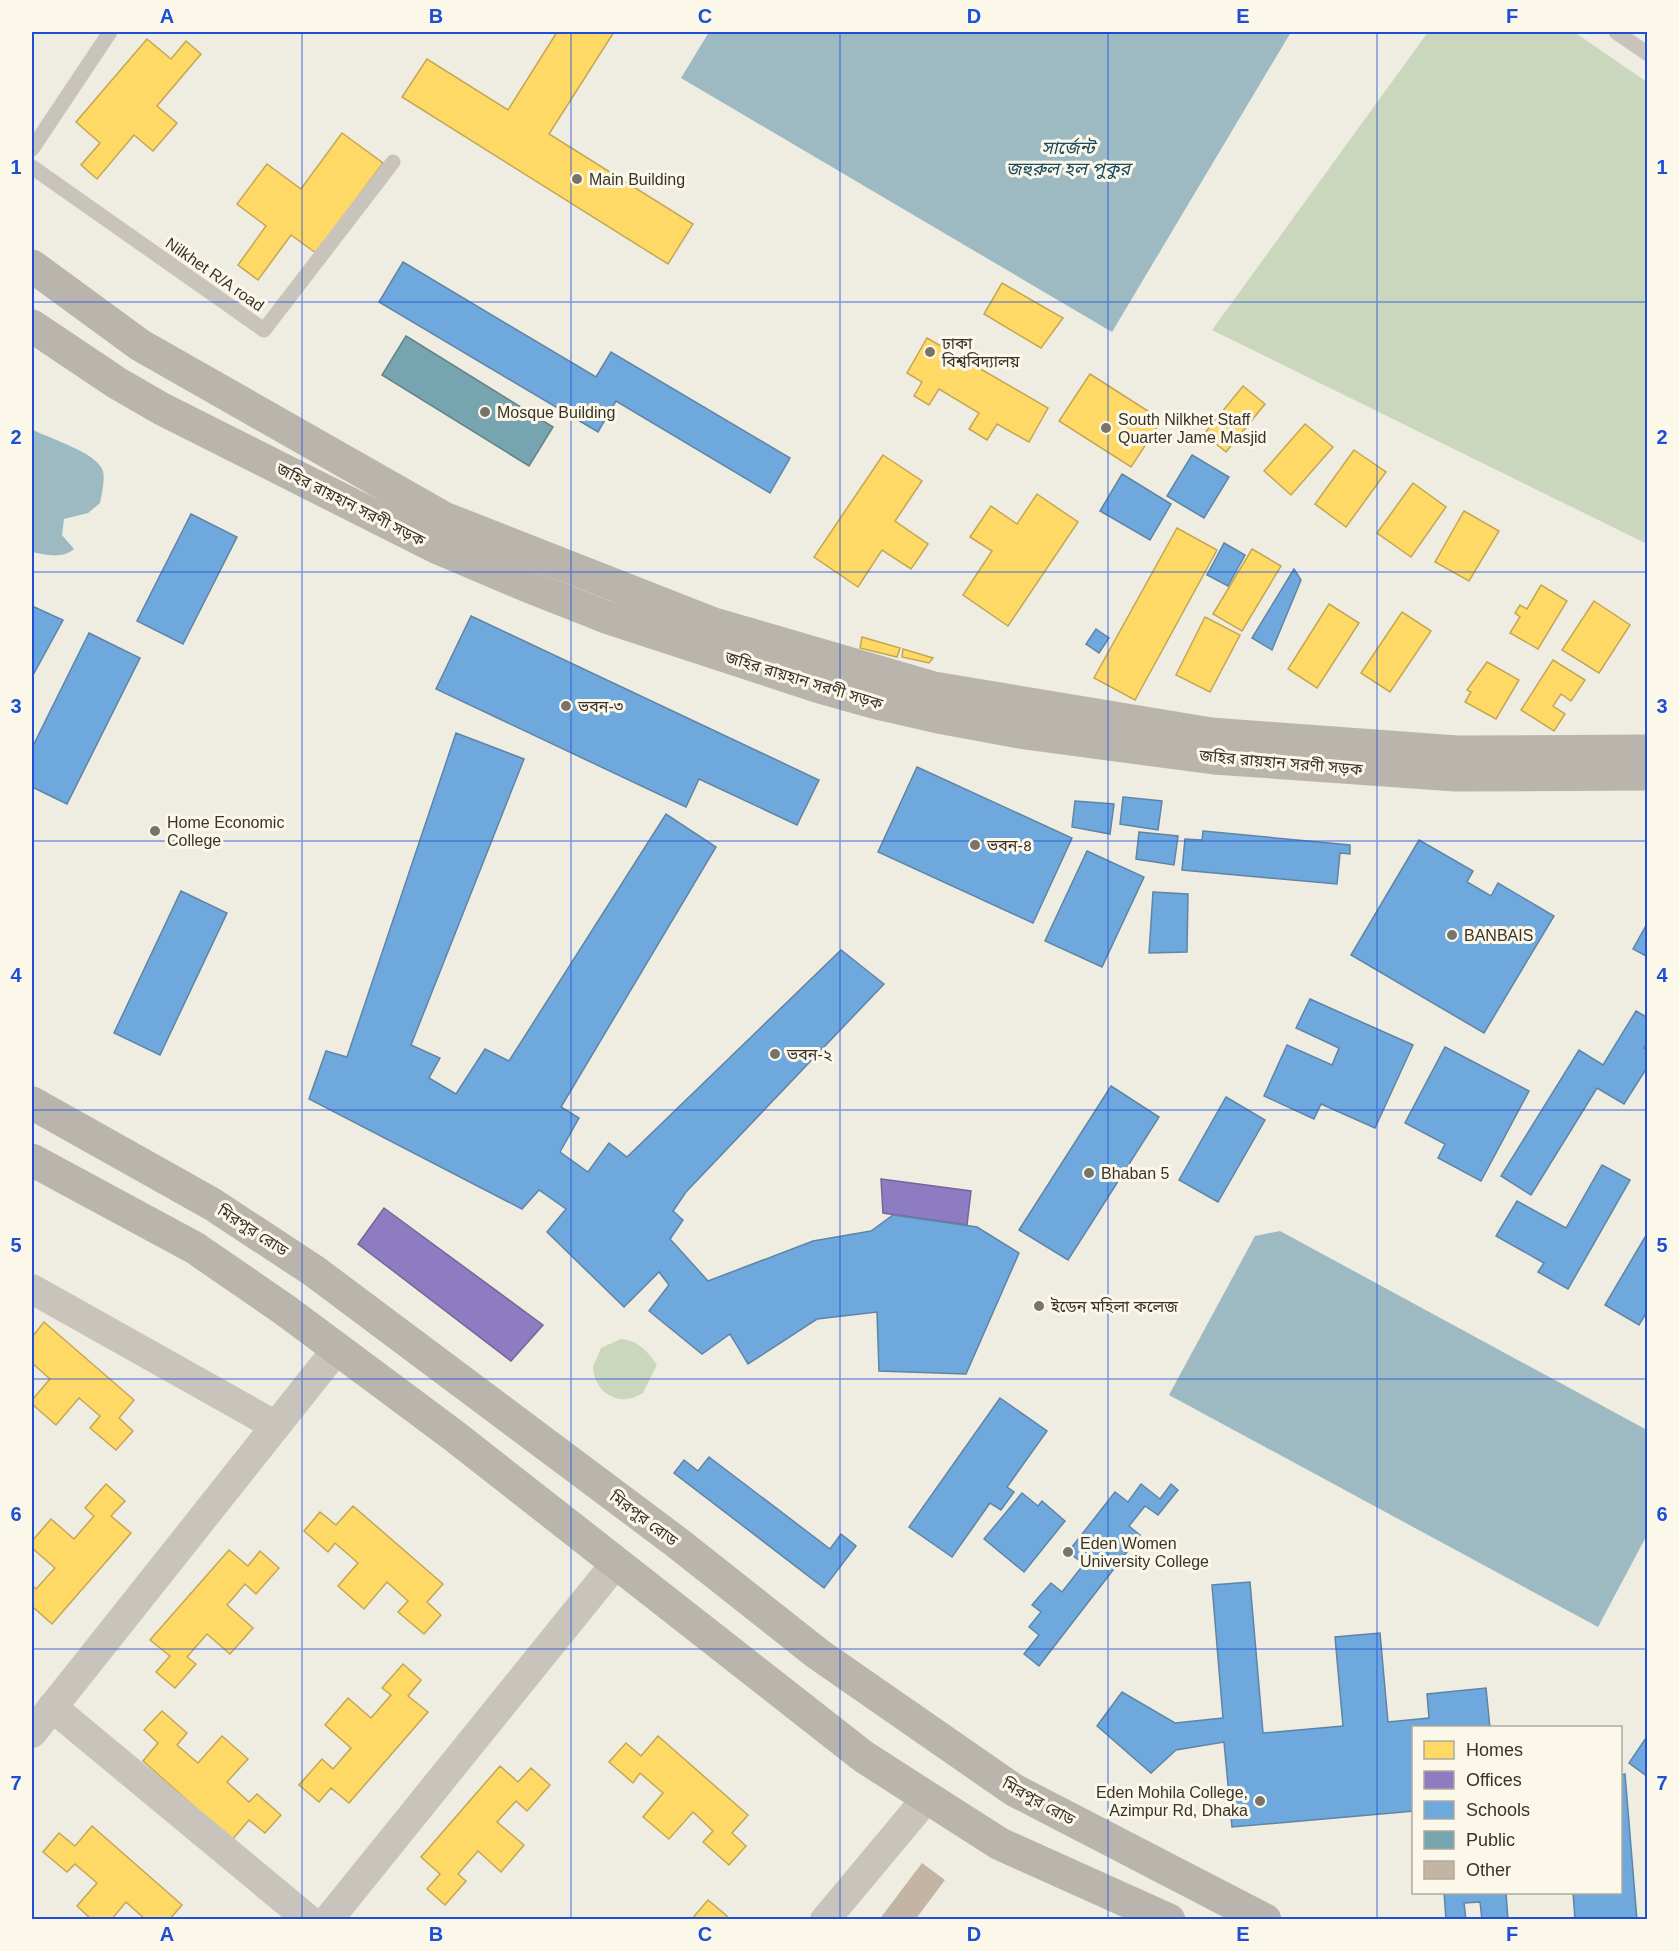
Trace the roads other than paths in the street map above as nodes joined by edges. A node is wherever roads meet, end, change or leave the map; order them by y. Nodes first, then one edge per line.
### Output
1 (110, 32) edge
2 (1616, 32) edge
3 (1647, 54) edge
4 (32, 149) edge
5 (393, 162) dead end
6 (32, 167) edge
7 (32, 266) edge
8 (32, 326) edge
9 (1647, 751) edge
10 (1647, 774) edge
11 (32, 1103) edge
12 (32, 1160) edge
13 (32, 1289) edge
14 (337, 1349) junction
15 (276, 1426) junction
16 (616, 1563) junction
17 (52, 1707) junction
18 (32, 1733) edge
19 (926, 1799) junction
20 (309, 1920) edge
21 (328, 1920) edge
22 (825, 1920) edge
23 (1169, 1920) edge
24 (1265, 1920) edge

1 - 4 lane
2 - 3 lane
5 - 6 lane, Nilkhet R/A road
7 - 9 main road
8 - 10 main road, জহির রায়হান সরণী সড়ক
11 - 24 main road, মিরপুর রোড
12 - 14 main road
13 - 15 street
14 - 15 street
14 - 16 main road
15 - 17 street
16 - 19 main road
16 - 21 street
17 - 18 street
17 - 20 street
19 - 22 street
19 - 23 main road

